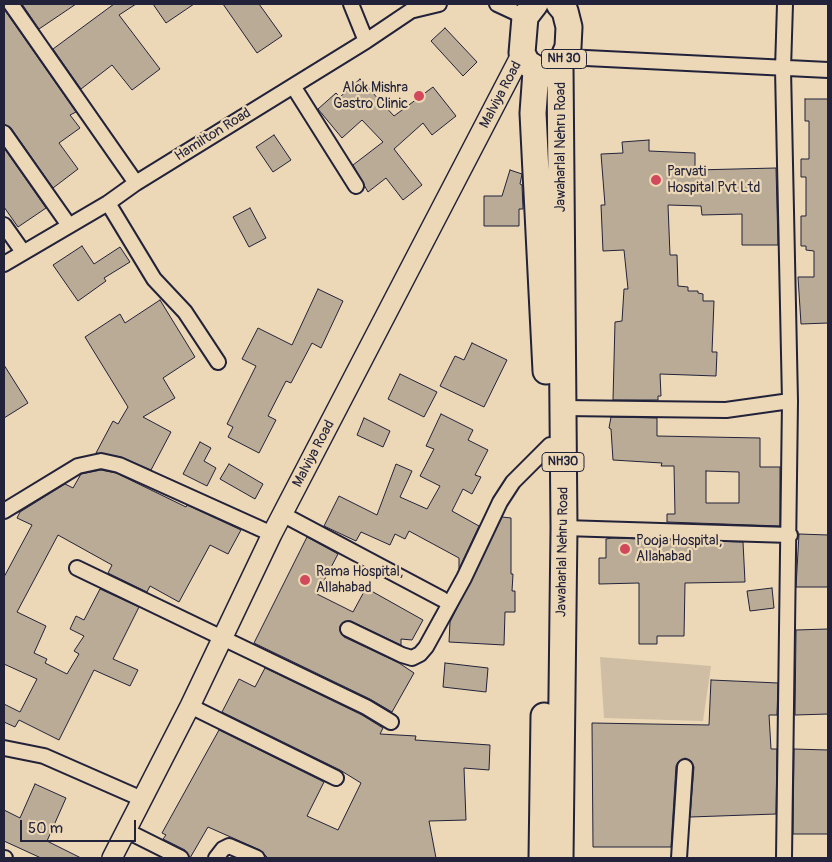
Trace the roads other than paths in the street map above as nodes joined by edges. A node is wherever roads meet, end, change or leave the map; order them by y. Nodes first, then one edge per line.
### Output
1 (11, 4) edge
2 (351, 4) edge
3 (439, 4) edge
4 (497, 4) edge
5 (785, 4) edge
6 (563, 6) edge
7 (417, 7) edge
8 (529, 9) edge
9 (366, 41) junction
10 (563, 61) junction
11 (529, 62) junction
12 (783, 69) junction
13 (828, 70) edge
14 (293, 86) junction
15 (4, 133) edge
16 (136, 183) junction
17 (356, 186) dead end
18 (108, 203) junction
19 (68, 224) junction
20 (4, 225) edge
21 (23, 252) junction
22 (4, 264) edge
23 (218, 362) dead end
24 (790, 401) junction
25 (563, 408) junction
26 (550, 446) junction
27 (4, 511) edge
28 (282, 514) junction
29 (564, 528) junction
30 (272, 534) junction
31 (790, 536) junction
32 (77, 568) dead end
33 (442, 600) dead end
34 (348, 629) dead end
35 (223, 638) junction
36 (190, 706) junction
37 (391, 722) dead end
38 (4, 748) edge
39 (685, 766) dead end
40 (336, 778) dead end
41 (142, 799) junction
42 (127, 831) junction
43 (112, 858) edge
44 (181, 858) edge
45 (216, 858) edge
46 (257, 858) edge
47 (542, 858) edge
48 (560, 858) edge
49 (679, 858) edge
50 (784, 858) edge

1 - 16 street
2 - 9 street
3 - 7 street, Hamilton Road
4 - 8 street
5 - 12 street
6 - 10 highway, Jawaharlal Nehru Road / NH 30
7 - 9 street, Hamilton Road
8 - 11 highway, Jawaharlal Nehru Road / NH 30
9 - 14 street, Hamilton Road
10 - 11 highway, Jawaharlal Nehru Road / NH 30
10 - 12 street
10 - 25 highway, Jawaharlal Nehru Road / NH30
11 - 26 highway, Jawaharlal Nehru Road / NH30
11 - 28 street, Malviya Road
12 - 13 street
12 - 24 street
14 - 16 street, Hamilton Road
14 - 17 street
15 - 19 street
16 - 18 street, Hamilton Road
18 - 19 street, Hamilton Road
18 - 23 street
19 - 21 street, Hamilton Road
20 - 21 street
21 - 22 street, Hamilton Road
24 - 25 street
24 - 31 street
25 - 29 highway, Jawaharlal Nehru Road / NH30
26 - 34 street
26 - 47 highway, Jawaharlal Nehru Road / NH30
27 - 30 street
28 - 30 street, Malviya Road
28 - 33 street
29 - 31 street
29 - 48 highway, Jawaharlal Nehru Road / NH30
30 - 35 street, Malviya Road
31 - 50 street
32 - 35 street
35 - 36 street, Malviya Road
35 - 37 street
36 - 40 street
36 - 41 street, Malviya Road
38 - 41 street
39 - 49 street
41 - 42 street, Malviya Road
42 - 43 street, Malviya Road
42 - 44 street
45 - 46 street

